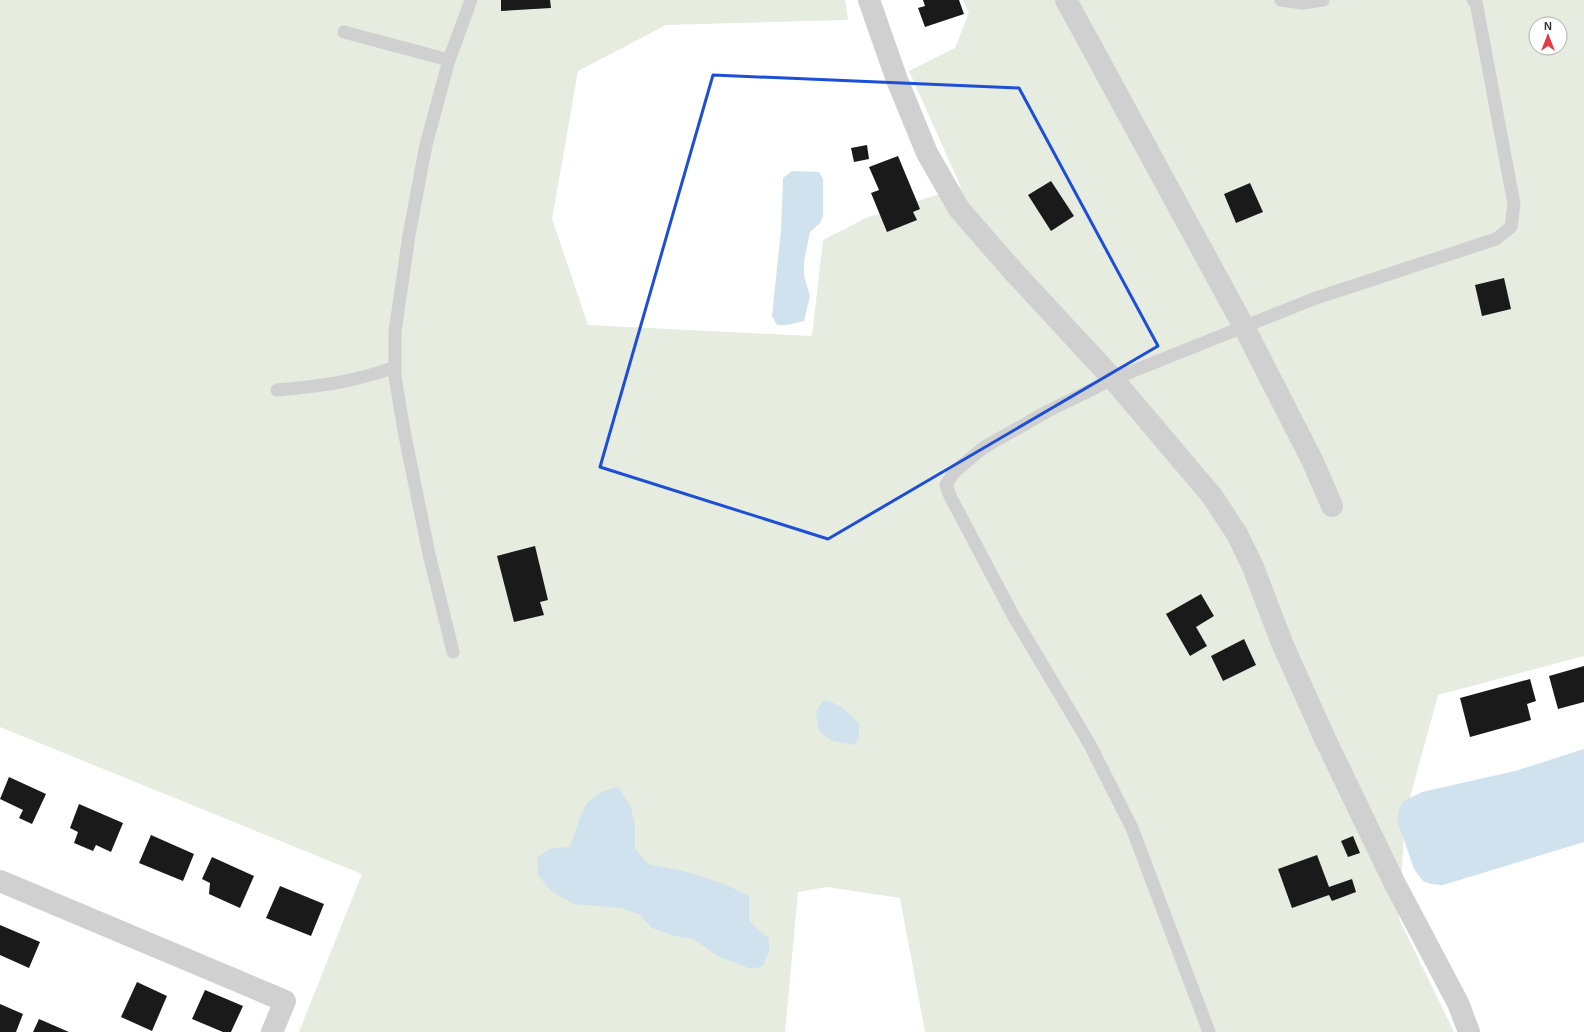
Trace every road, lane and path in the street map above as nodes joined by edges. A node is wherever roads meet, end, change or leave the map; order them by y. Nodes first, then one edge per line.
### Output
1 (471, 0) edge
2 (869, 0) edge
3 (1066, 0) edge
4 (1282, 0) edge
5 (1323, 0) edge
6 (1473, 0) edge
7 (344, 32) dead end
8 (449, 60) junction
9 (1244, 327) junction
10 (395, 367) junction
11 (1114, 379) junction
12 (277, 390) dead end
13 (1332, 506) dead end
14 (453, 652) dead end
15 (0, 881) edge
16 (272, 1032) edge
17 (1209, 1032) edge
18 (1469, 1032) edge

1 - 8 lane
2 - 11 street
3 - 9 street
4 - 5 lane
6 - 9 lane
7 - 8 lane
8 - 10 lane
9 - 11 lane
9 - 13 street
10 - 12 lane
10 - 14 lane
11 - 17 lane
11 - 18 street
15 - 16 street

